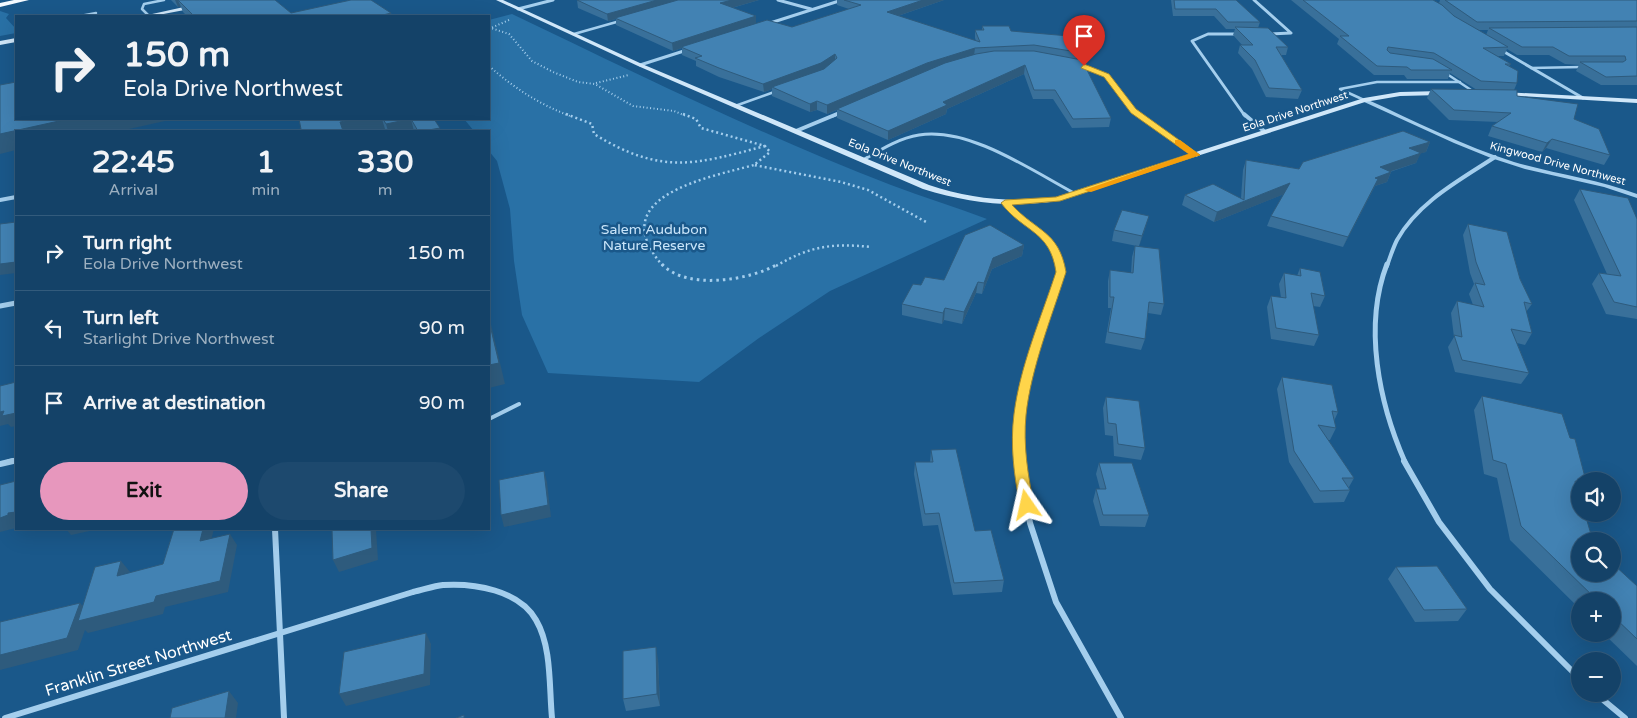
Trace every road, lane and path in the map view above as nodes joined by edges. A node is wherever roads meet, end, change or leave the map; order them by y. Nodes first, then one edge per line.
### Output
1 (25, 0) edge
2 (164, 0) edge
3 (499, 0) edge
4 (553, 0) edge
5 (778, 0) edge
6 (842, 0) edge
7 (1254, 0) edge
8 (0, 5) edge
9 (203, 6) edge
10 (518, 9) junction
11 (813, 9) junction
12 (96, 13) dead end
13 (85, 15) edge
14 (147, 15) edge
15 (154, 15) edge
16 (512, 17) dead end
17 (629, 18) edge
18 (758, 27) edge
19 (490, 29) edge
20 (574, 34) junction
21 (1247, 34) edge
22 (1264, 34) edge
23 (15, 40) edge
24 (0, 43) edge
25 (695, 47) edge
26 (1498, 48) edge
27 (1070, 62) edge
28 (640, 65) junction
29 (490, 67) edge
30 (1590, 67) edge
31 (1531, 68) junction
32 (636, 73) dead end
33 (1447, 74) edge
34 (1460, 82) junction
35 (595, 84) junction
36 (779, 90) edge
37 (1445, 93) edge
38 (1463, 93) edge
39 (1476, 94) junction
40 (1486, 94) edge
41 (1495, 94) edge
42 (1583, 98) junction
43 (1364, 100) junction
44 (1637, 101) edge
45 (735, 106) junction
46 (851, 108) edge
47 (796, 132) junction
48 (1265, 132) junction
49 (765, 146) junction
50 (1196, 155) junction
51 (1495, 157) junction
52 (863, 160) junction
53 (754, 165) junction
54 (1076, 194) junction
55 (1637, 196) edge
56 (15, 197) edge
57 (0, 200) edge
58 (1005, 203) junction
59 (926, 222) dead end
60 (871, 246) dead end
61 (15, 302) edge
62 (0, 306) edge
63 (519, 404) dead end
64 (490, 418) edge
65 (15, 460) edge
66 (0, 464) edge
67 (275, 530) edge
68 (278, 633) junction
69 (1571, 670) edge
70 (1606, 702) edge
71 (5, 718) edge
72 (284, 718) edge
73 (552, 718) edge
74 (1121, 718) edge
75 (1625, 718) edge

1 - 8 highway
2 - 14 lane
3 - 10 main road, Eola Drive Northwest
4 - 10 street
5 - 11 street
6 - 11 street
7 - 22 street
9 - 15 main road
10 - 20 main road, Eola Drive Northwest
11 - 18 street
12 - 13 lane
16 - 19 path
17 - 20 lane
19 - 35 path
20 - 28 main road, Eola Drive Northwest
21 - 48 street
23 - 24 main road
25 - 28 street
26 - 31 street
27 - 50 street
28 - 45 main road, Eola Drive Northwest
29 - 49 path
30 - 31 lane
31 - 42 street
32 - 35 path
33 - 34 lane
34 - 39 lane
34 - 43 lane
35 - 49 path
36 - 45 lane
37 - 43 main road, Eola Drive Northwest
38 - 39 main road
39 - 40 main road
41 - 42 main road
42 - 44 main road
43 - 48 main road, Eola Drive Northwest
43 - 51 street, Kingwood Drive Northwest
45 - 47 main road, Eola Drive Northwest
46 - 47 street
47 - 52 main road, Eola Drive Northwest
48 - 50 main road, Eola Drive Northwest
49 - 53 path
50 - 54 main road, Eola Drive Northwest
51 - 55 street, Kingwood Drive Northwest
51 - 69 street
52 - 54 lane
52 - 58 main road, Eola Drive Northwest
53 - 59 path
53 - 60 path
54 - 58 main road, Eola Drive Northwest
56 - 57 street
58 - 74 street
61 - 62 street
63 - 64 lane
65 - 66 street
67 - 68 street
68 - 71 street, Franklin Street Northwest
68 - 72 street
68 - 73 street, Franklin Street Northwest
70 - 75 street

